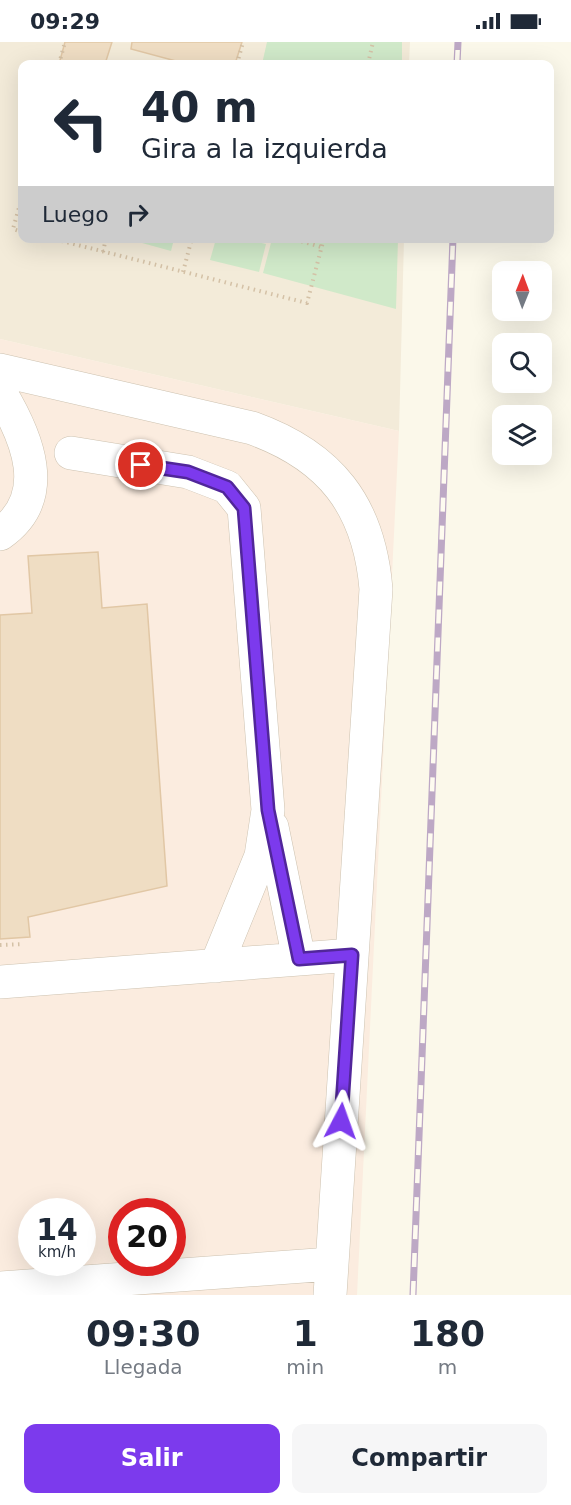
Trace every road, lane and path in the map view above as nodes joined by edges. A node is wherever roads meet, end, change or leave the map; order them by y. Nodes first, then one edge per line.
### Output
1 (65, 42) edge
2 (243, 42) edge
3 (374, 42) edge
4 (60, 60) edge
5 (238, 60) edge
6 (369, 60) edge
7 (18, 211) edge
8 (18, 231) edge
9 (69, 243) edge
10 (105, 243) edge
11 (191, 243) edge
12 (307, 243) edge
13 (322, 243) edge
14 (321, 247) junction
15 (103, 252) junction
16 (183, 272) junction
17 (0, 370) edge
18 (0, 392) edge
19 (71, 453) dead end
20 (0, 534) edge
21 (268, 810) junction
22 (23, 944) dead end
23 (0, 945) edge
24 (352, 955) junction
25 (299, 959) junction
26 (216, 966) junction
27 (0, 982) edge
28 (330, 1279) edge
29 (0, 1288) edge

1 - 4 path
2 - 5 path
3 - 6 path
7 - 8 path
9 - 15 path
10 - 15 path
11 - 16 path
12 - 14 path
13 - 14 path
14 - 16 path
15 - 16 path
17 - 24 lane
18 - 20 lane
19 - 21 lane
21 - 25 lane
21 - 26 lane
22 - 23 path
24 - 25 lane
24 - 28 lane
25 - 26 lane
26 - 27 lane
28 - 29 lane

